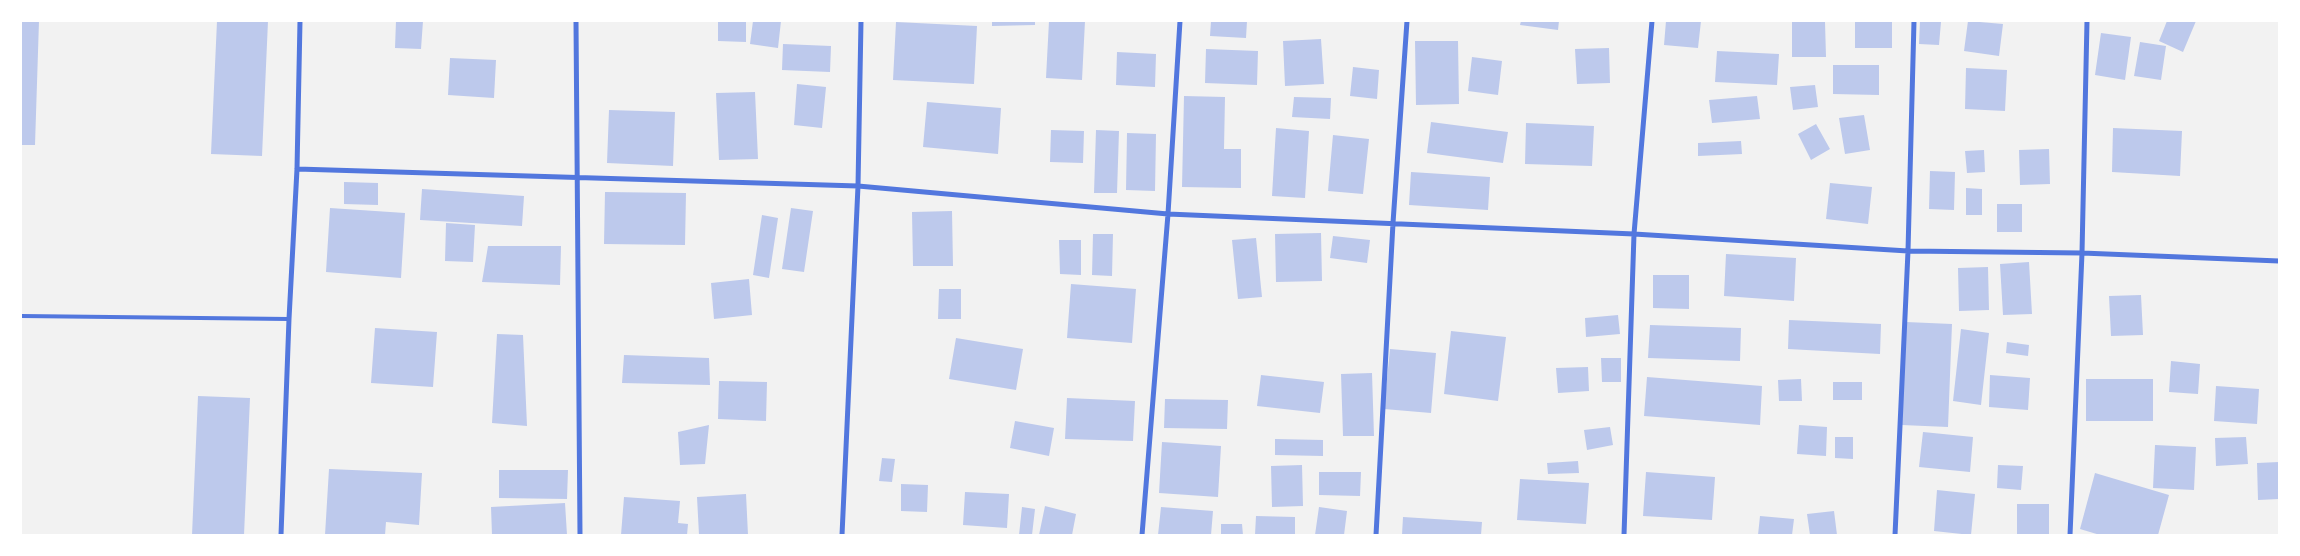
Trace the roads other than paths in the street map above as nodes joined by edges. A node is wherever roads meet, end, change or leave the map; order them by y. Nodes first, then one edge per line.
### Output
1 (300, 21) edge
2 (576, 21) edge
3 (861, 21) edge
4 (1180, 21) edge
5 (1407, 21) edge
6 (1652, 21) edge
7 (1914, 21) edge
8 (2087, 21) edge
9 (297, 169) junction
10 (576, 179) junction
11 (858, 186) junction
12 (1168, 214) junction
13 (1393, 223) junction
14 (1634, 234) junction
15 (1908, 251) junction
16 (2082, 253) junction
17 (2279, 261) edge
18 (21, 316) edge
19 (289, 319) junction
20 (282, 535) edge
21 (580, 535) edge
22 (842, 535) edge
23 (1142, 535) edge
24 (1376, 535) edge
25 (1624, 535) edge
26 (1895, 535) edge
27 (2070, 535) edge

1 - 9 street
2 - 10 street
3 - 11 street
4 - 12 street
5 - 13 street
6 - 14 street
7 - 15 street
8 - 16 street
9 - 10 street
9 - 19 street
10 - 11 street
10 - 21 street
11 - 12 street
11 - 22 street
12 - 13 street
12 - 23 street
13 - 14 street
13 - 24 street
14 - 15 street
14 - 25 street
15 - 16 street
15 - 26 street
16 - 17 street
16 - 27 street
18 - 19 lane
19 - 20 street

